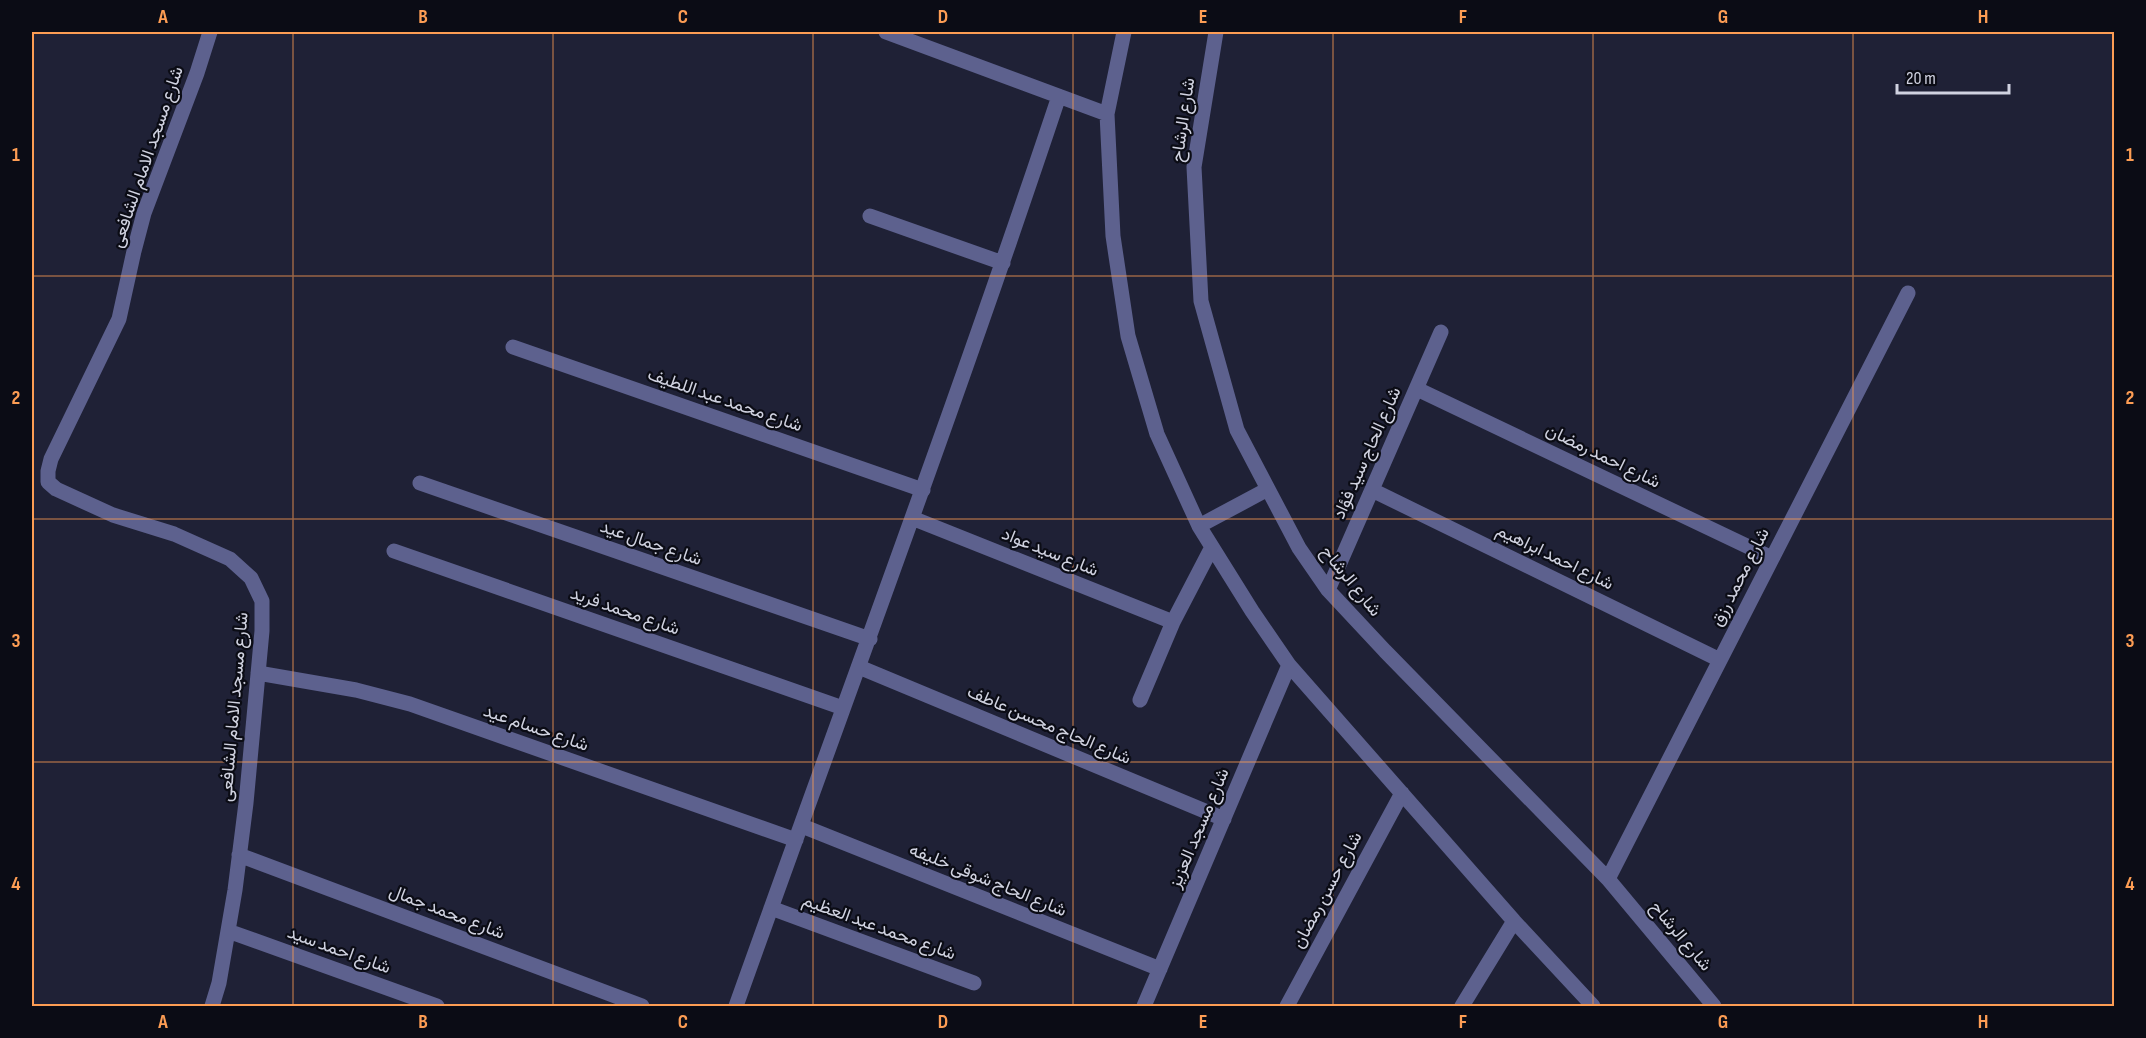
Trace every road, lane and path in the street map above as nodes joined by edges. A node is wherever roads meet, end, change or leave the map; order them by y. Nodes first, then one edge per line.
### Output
1 (210, 32) edge
2 (886, 32) edge
3 (1124, 32) edge
4 (1216, 32) edge
5 (1059, 96) junction
6 (1107, 114) junction
7 (870, 216) dead end
8 (1003, 262) junction
9 (1908, 293) dead end
10 (1441, 332) dead end
11 (513, 347) dead end
12 (1417, 388) junction
13 (420, 483) dead end
14 (1268, 489) junction
15 (923, 490) junction
16 (1372, 490) junction
17 (912, 518) junction
18 (1205, 522) junction
19 (1212, 547) junction
20 (394, 551) dead end
21 (1772, 558) junction
22 (1328, 590) junction
23 (1173, 622) junction
24 (870, 639) junction
25 (1720, 660) junction
26 (1289, 665) junction
27 (859, 667) junction
28 (258, 673) junction
29 (1140, 700) dead end
30 (843, 708) junction
31 (1402, 793) junction
32 (1224, 819) junction
33 (799, 833) junction
34 (239, 855) junction
35 (1608, 879) junction
36 (771, 908) junction
37 (1514, 921) junction
38 (228, 931) junction
39 (1160, 969) junction
40 (974, 983) dead end
41 (214, 1006) edge
42 (437, 1006) edge
43 (642, 1006) edge
44 (736, 1006) edge
45 (1144, 1006) edge
46 (1287, 1006) edge
47 (1462, 1006) edge
48 (1593, 1006) edge
49 (1714, 1006) edge

1 - 28 street, شارع مسجد الامام الشافعى
2 - 5 street
3 - 6 street
4 - 14 street, شارع الرشاح
5 - 6 street
5 - 8 street
6 - 18 street
7 - 8 street
8 - 15 street
9 - 21 street, شارع محمد رزق
10 - 12 street, شارع الحاج سيد فؤاد
11 - 15 street, شارع محمد عبد اللطيف
12 - 16 street, شارع الحاج سيد فؤاد
12 - 21 street, شارع احمد رمضان
13 - 24 street, شارع جمال عيد
14 - 18 street
14 - 22 street, شارع الرشاح
15 - 17 street
16 - 22 street, شارع الحاج سيد فؤاد
16 - 25 street, شارع احمد ابراهيم
17 - 23 street, شارع سيد عواد
17 - 24 street
18 - 19 street
19 - 23 street
19 - 26 street
20 - 30 street, شارع محمد فريد
21 - 25 street, شارع محمد رزق
22 - 35 street, شارع الرشاح
23 - 29 street
24 - 27 street
25 - 35 street, شارع محمد رزق
26 - 31 street
26 - 32 street, شارع مسجد العزيز
27 - 30 street
27 - 32 street, شارع الحاج محسن عاطف
28 - 33 street, شارع حسام عيد
28 - 34 street, شارع مسجد الامام الشافعى
30 - 33 street
31 - 37 street
31 - 46 street, شارع حسن رمضان
32 - 39 street, شارع مسجد العزيز
33 - 36 street
33 - 39 street, شارع الحاج شوقى خليفه
34 - 38 street, شارع مسجد الامام الشافعى
34 - 43 street, شارع محمد جمال
35 - 49 street, شارع الرشاح
36 - 40 street, شارع محمد عبد العظيم
36 - 44 street
37 - 47 street
37 - 48 street
38 - 41 street, شارع مسجد الامام الشافعى
38 - 42 street, شارع احمد سيد
39 - 45 street, شارع مسجد العزيز

